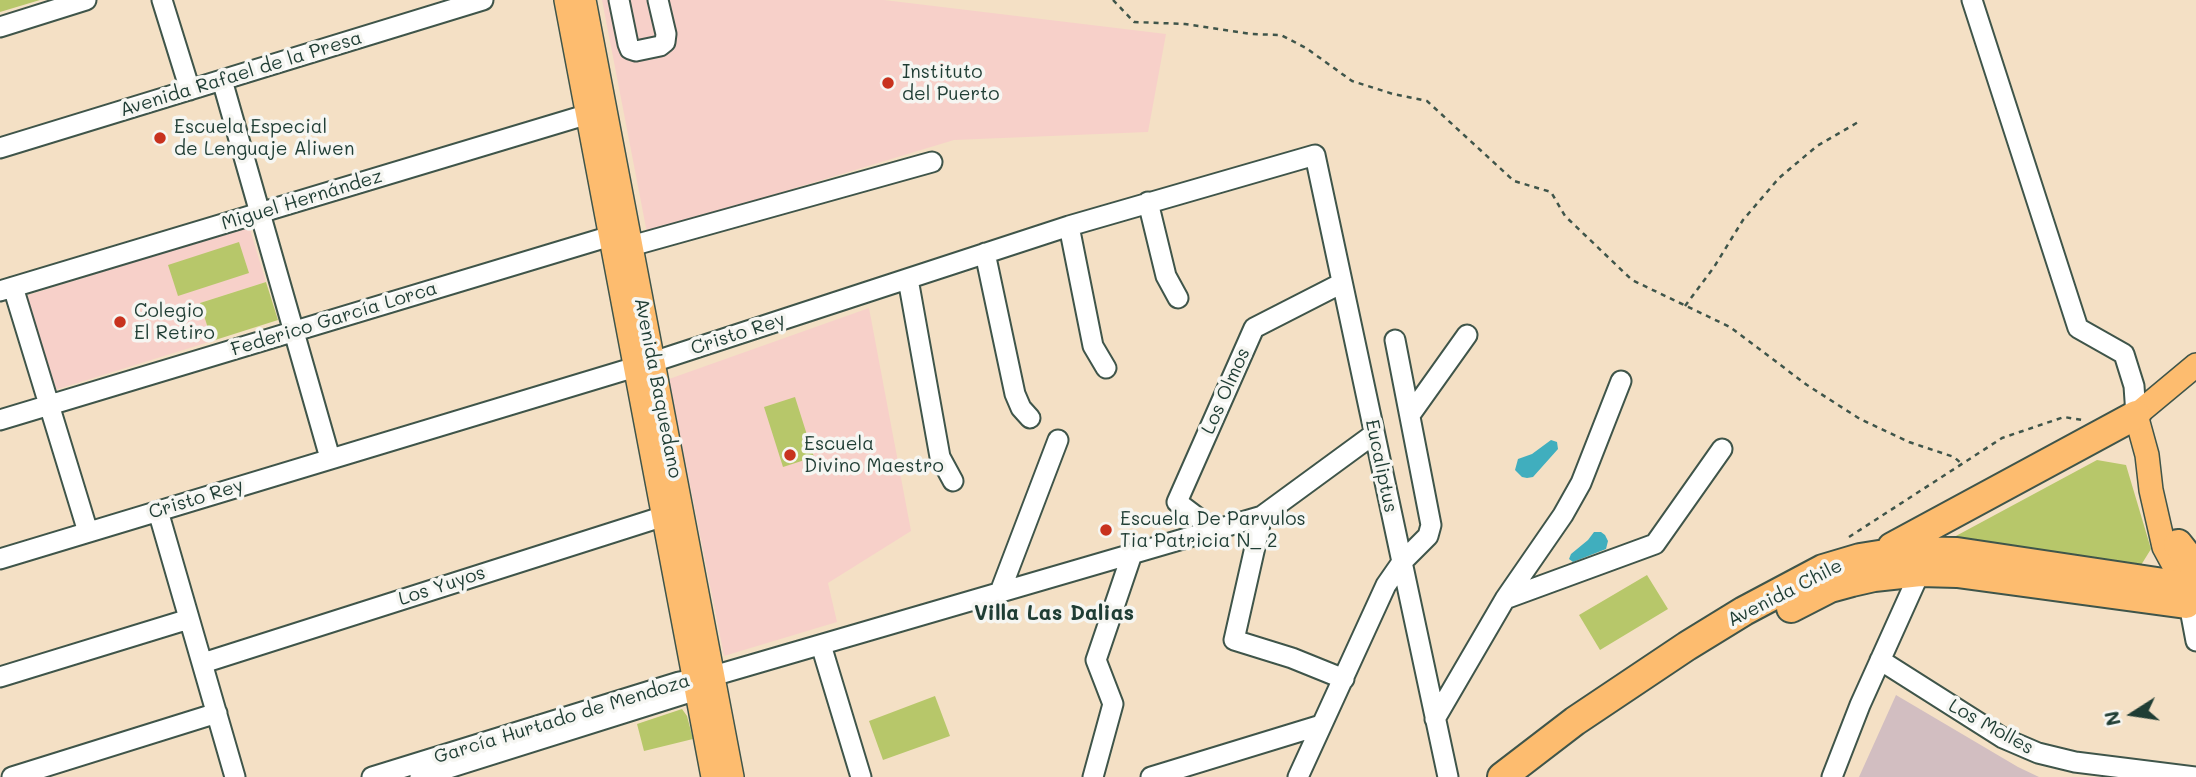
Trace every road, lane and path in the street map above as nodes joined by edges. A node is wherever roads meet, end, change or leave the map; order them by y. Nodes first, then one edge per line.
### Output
1 (86, 0) edge
2 (162, 0) edge
3 (482, 0) edge
4 (581, 0) edge
5 (619, 0) edge
6 (658, 0) edge
7 (1113, 0) edge
8 (1972, 0) edge
9 (0, 26) edge
10 (222, 80) junction
11 (190, 90) junction
12 (596, 111) junction
13 (1860, 121) dead end
14 (0, 148) edge
15 (1315, 155) joint
16 (932, 162) dead end
17 (1148, 202) junction
18 (260, 213) junction
19 (1069, 226) junction
20 (623, 237) junction
21 (985, 253) junction
22 (908, 279) junction
23 (1342, 284) junction
24 (6, 289) edge
25 (1178, 298) dead end
26 (1685, 306) junction
27 (294, 331) junction
28 (1468, 335) dead end
29 (1395, 340) dead end
30 (644, 363) junction
31 (2196, 365) edge
32 (1106, 368) dead end
33 (1621, 381) dead end
34 (49, 406) junction
35 (1410, 415) junction
36 (2136, 415) junction
37 (1030, 418) dead end
38 (0, 421) edge
39 (1374, 434) junction
40 (2099, 435) junction
41 (1058, 440) dead end
42 (1722, 449) dead end
43 (2147, 454) junction
44 (330, 458) junction
45 (1962, 464) junction
46 (953, 481) dead end
47 (158, 511) junction
48 (672, 513) junction
49 (1262, 516) junction
50 (1214, 530) junction
51 (88, 532) junction
52 (1844, 544) dead end
53 (2178, 544) joint
54 (1132, 554) junction
55 (1878, 554) junction
56 (0, 559) edge
57 (1402, 562) junction
58 (1920, 572) junction
59 (2192, 589) edge
60 (1000, 592) junction
61 (1505, 599) junction
62 (189, 619) junction
63 (2196, 641) edge
64 (821, 645) junction
65 (1880, 660) junction
66 (203, 663) junction
67 (0, 677) edge
68 (1344, 679) junction
69 (701, 682) junction
70 (217, 713) junction
71 (1435, 719) junction
72 (1321, 725) junction
73 (483, 759) edge
74 (1163, 775) edge
75 (12, 777) edge
76 (235, 777) edge
77 (372, 777) edge
78 (420, 777) edge
79 (713, 777) edge
80 (732, 777) edge
81 (861, 777) edge
82 (1093, 777) edge
83 (1298, 777) edge
84 (1448, 777) edge
85 (1502, 777) edge
86 (1534, 777) edge
87 (1832, 777) edge
88 (2195, 777) edge

1 - 9 street
2 - 11 street
3 - 10 street, Avenida Rafael de la Presa
4 - 12 main road, Avenida Baquedano
5 - 6 street
7 - 26 path
8 - 36 street
10 - 11 street, Avenida Rafael de la Presa
10 - 18 street
11 - 14 street, Avenida Rafael de la Presa
12 - 18 street, Miguel Hernández
12 - 20 main road, Avenida Baquedano
13 - 26 path
15 - 17 street, Cristo Rey
15 - 23 street, Eucaliptus
16 - 20 street, Federico García Lorca
17 - 19 street, Cristo Rey
17 - 25 street
18 - 24 street, Miguel Hernández
18 - 27 street
19 - 21 street, Cristo Rey
19 - 32 street
20 - 27 street, Federico García Lorca
20 - 30 main road, Avenida Baquedano
21 - 22 street, Cristo Rey
21 - 37 street
22 - 30 street, Cristo Rey
22 - 46 street
23 - 39 street, Eucaliptus
23 - 50 street, Los Olmos
24 - 34 street
26 - 45 path
27 - 34 street, Federico García Lorca
27 - 44 street
28 - 35 street
29 - 35 street
30 - 44 street, Cristo Rey
30 - 48 main road, Avenida Baquedano
31 - 36 main road
33 - 61 street
34 - 38 street, Federico García Lorca
34 - 51 street
35 - 57 street
36 - 40 highway
36 - 43 main road
39 - 49 street, García Hurtado de Mendoza
39 - 57 street, Eucaliptus
40 - 45 path
40 - 55 highway
41 - 60 street
42 - 61 street
43 - 53 main road
43 - 59 main road
44 - 47 street, Cristo Rey
45 - 52 path
47 - 51 street, Cristo Rey
47 - 62 street
48 - 66 street, Los Yuyos
48 - 69 main road, Avenida Baquedano
49 - 50 street, García Hurtado de Mendoza
49 - 68 street
50 - 54 street, García Hurtado de Mendoza
51 - 56 street, Cristo Rey
53 - 59 highway
54 - 60 street, García Hurtado de Mendoza
54 - 82 street
55 - 59 highway, Avenida Chile
55 - 85 highway, Avenida Chile
57 - 68 street
57 - 71 street, Eucaliptus
58 - 59 highway, Avenida Chile
58 - 65 street
58 - 86 highway, Avenida Chile
59 - 63 street
60 - 64 street, García Hurtado de Mendoza
61 - 71 street
62 - 66 street
62 - 67 street
64 - 69 street, García Hurtado de Mendoza
64 - 81 street
65 - 87 street
65 - 88 street, Los Molles
66 - 70 street
68 - 72 street
69 - 73 street, García Hurtado de Mendoza
69 - 79 main road, Avenida Baquedano
69 - 80 main road, Avenida Baquedano
70 - 75 street
70 - 76 street
71 - 84 street, Eucaliptus
72 - 74 street
72 - 83 street
73 - 77 street, García Hurtado de Mendoza
73 - 78 street, García Hurtado de Mendoza

